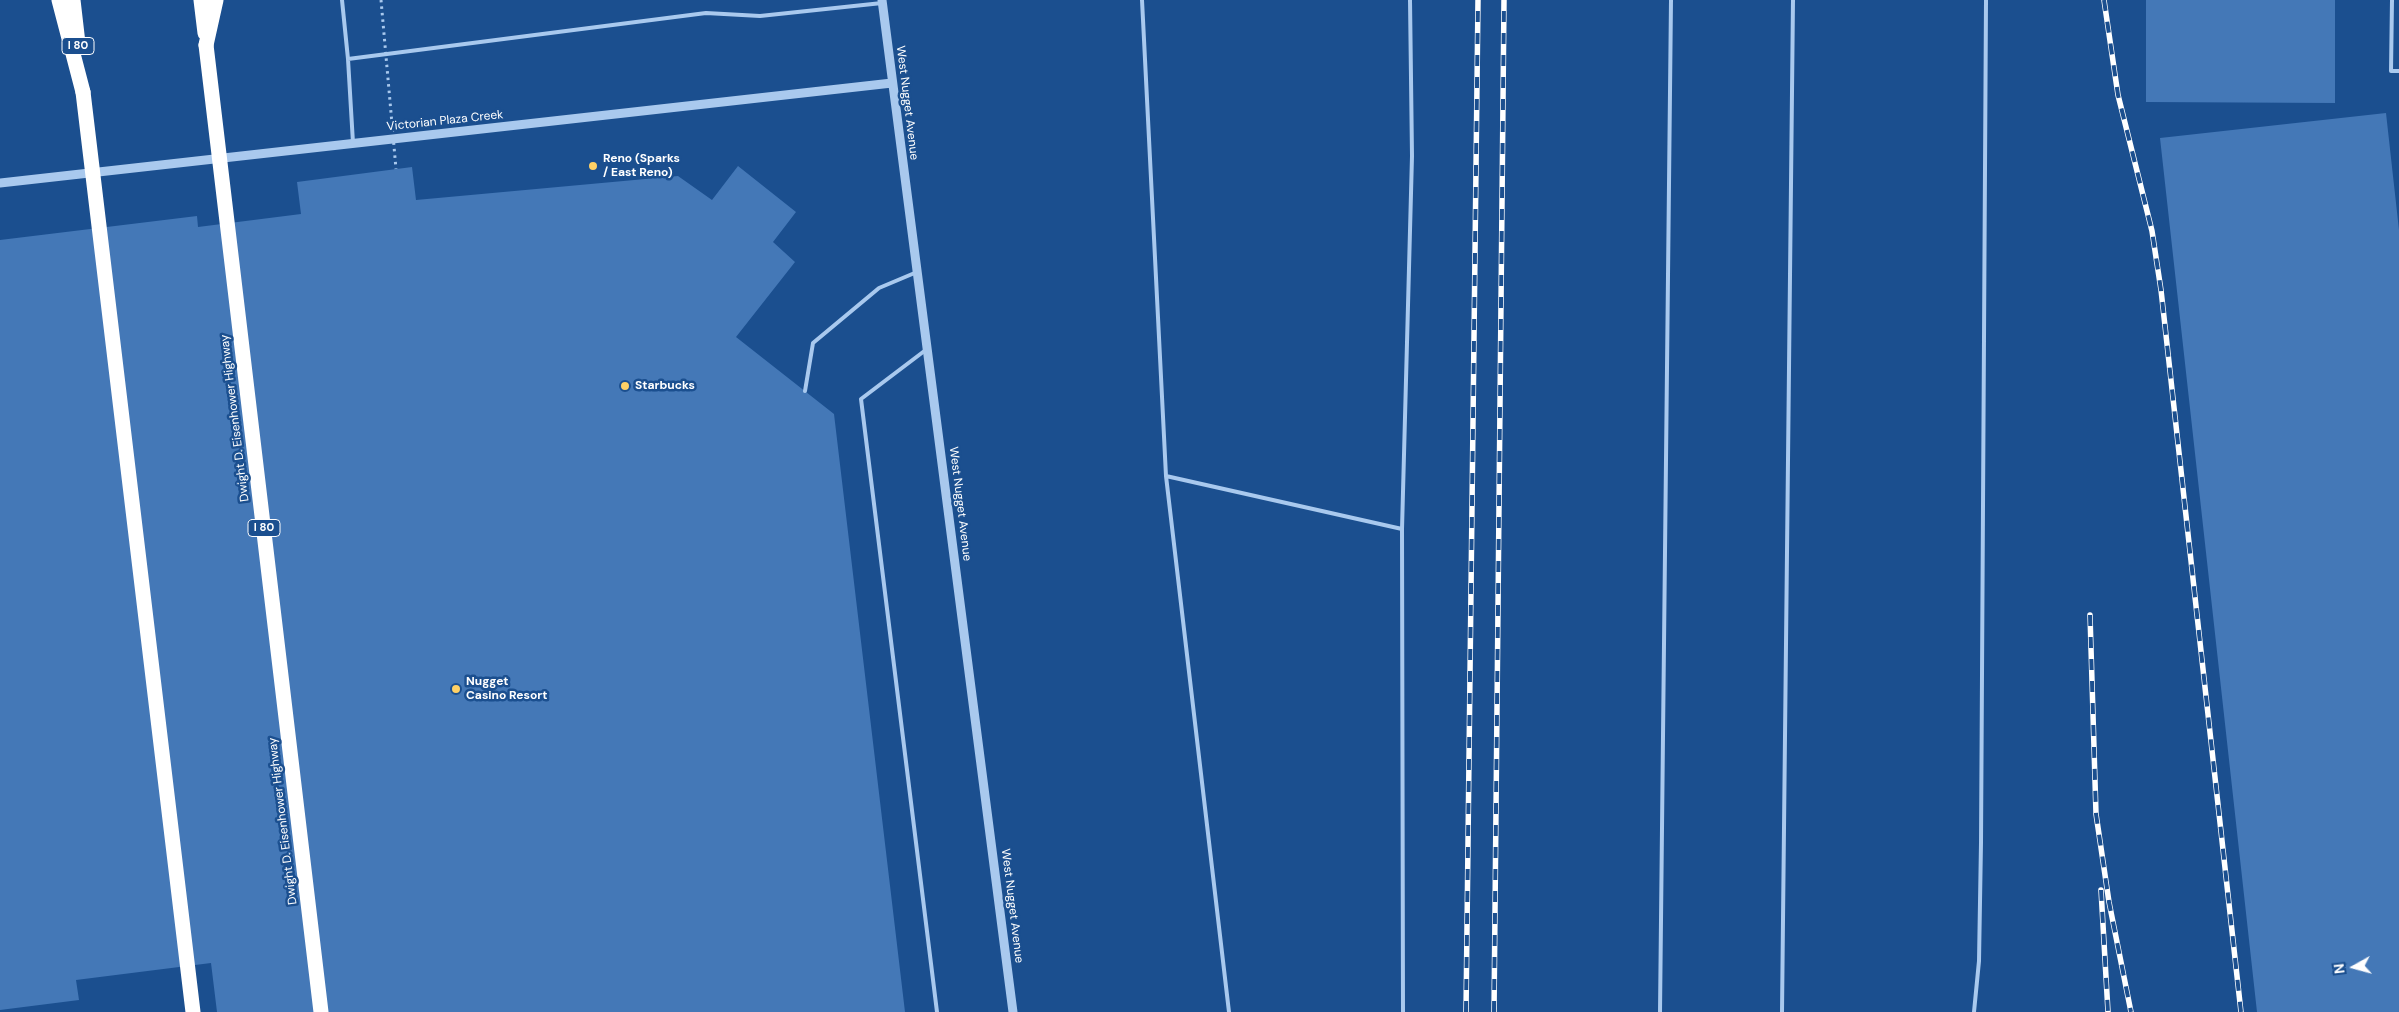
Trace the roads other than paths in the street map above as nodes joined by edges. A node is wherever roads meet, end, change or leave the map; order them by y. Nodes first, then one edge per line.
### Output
1 (59, 0) edge
2 (73, 0) edge
3 (200, 0) edge
4 (216, 0) edge
5 (342, 0) edge
6 (1142, 0) edge
7 (1410, 0) edge
8 (1671, 0) edge
9 (1792, 0) edge
10 (1986, 0) edge
11 (2392, 0) edge
12 (882, 2) edge
13 (206, 45) junction
14 (348, 59) junction
15 (2399, 71) edge
16 (892, 83) junction
17 (84, 92) junction
18 (353, 143) junction
19 (0, 183) edge
20 (916, 272) junction
21 (927, 349) junction
22 (805, 391) dead end
23 (1166, 476) junction
24 (1402, 529) junction
25 (193, 1012) edge
26 (322, 1012) edge
27 (937, 1012) edge
28 (1013, 1012) edge
29 (1229, 1012) edge
30 (1402, 1012) edge
31 (1660, 1012) edge
32 (1782, 1012) edge
33 (1974, 1012) edge

1 - 17 highway
2 - 17 highway, I 80
3 - 13 highway, Dwight D. Eisenhower Highway / I 80
4 - 13 highway
5 - 14 lane
6 - 23 lane
7 - 24 lane
8 - 31 lane
9 - 32 lane
10 - 33 lane
11 - 15 lane
12 - 14 lane
12 - 16 street, West Nugget Avenue
13 - 26 highway, Dwight D. Eisenhower Highway / I 80, bridge
14 - 18 lane
16 - 18 street, Victorian Plaza Creek
16 - 20 street, West Nugget Avenue
17 - 25 highway, I 80, bridge
18 - 19 street, Victorian Plaza Creek
20 - 21 street, West Nugget Avenue
20 - 22 lane
21 - 27 lane
21 - 28 street, West Nugget Avenue
23 - 24 lane
23 - 29 lane
24 - 30 lane

